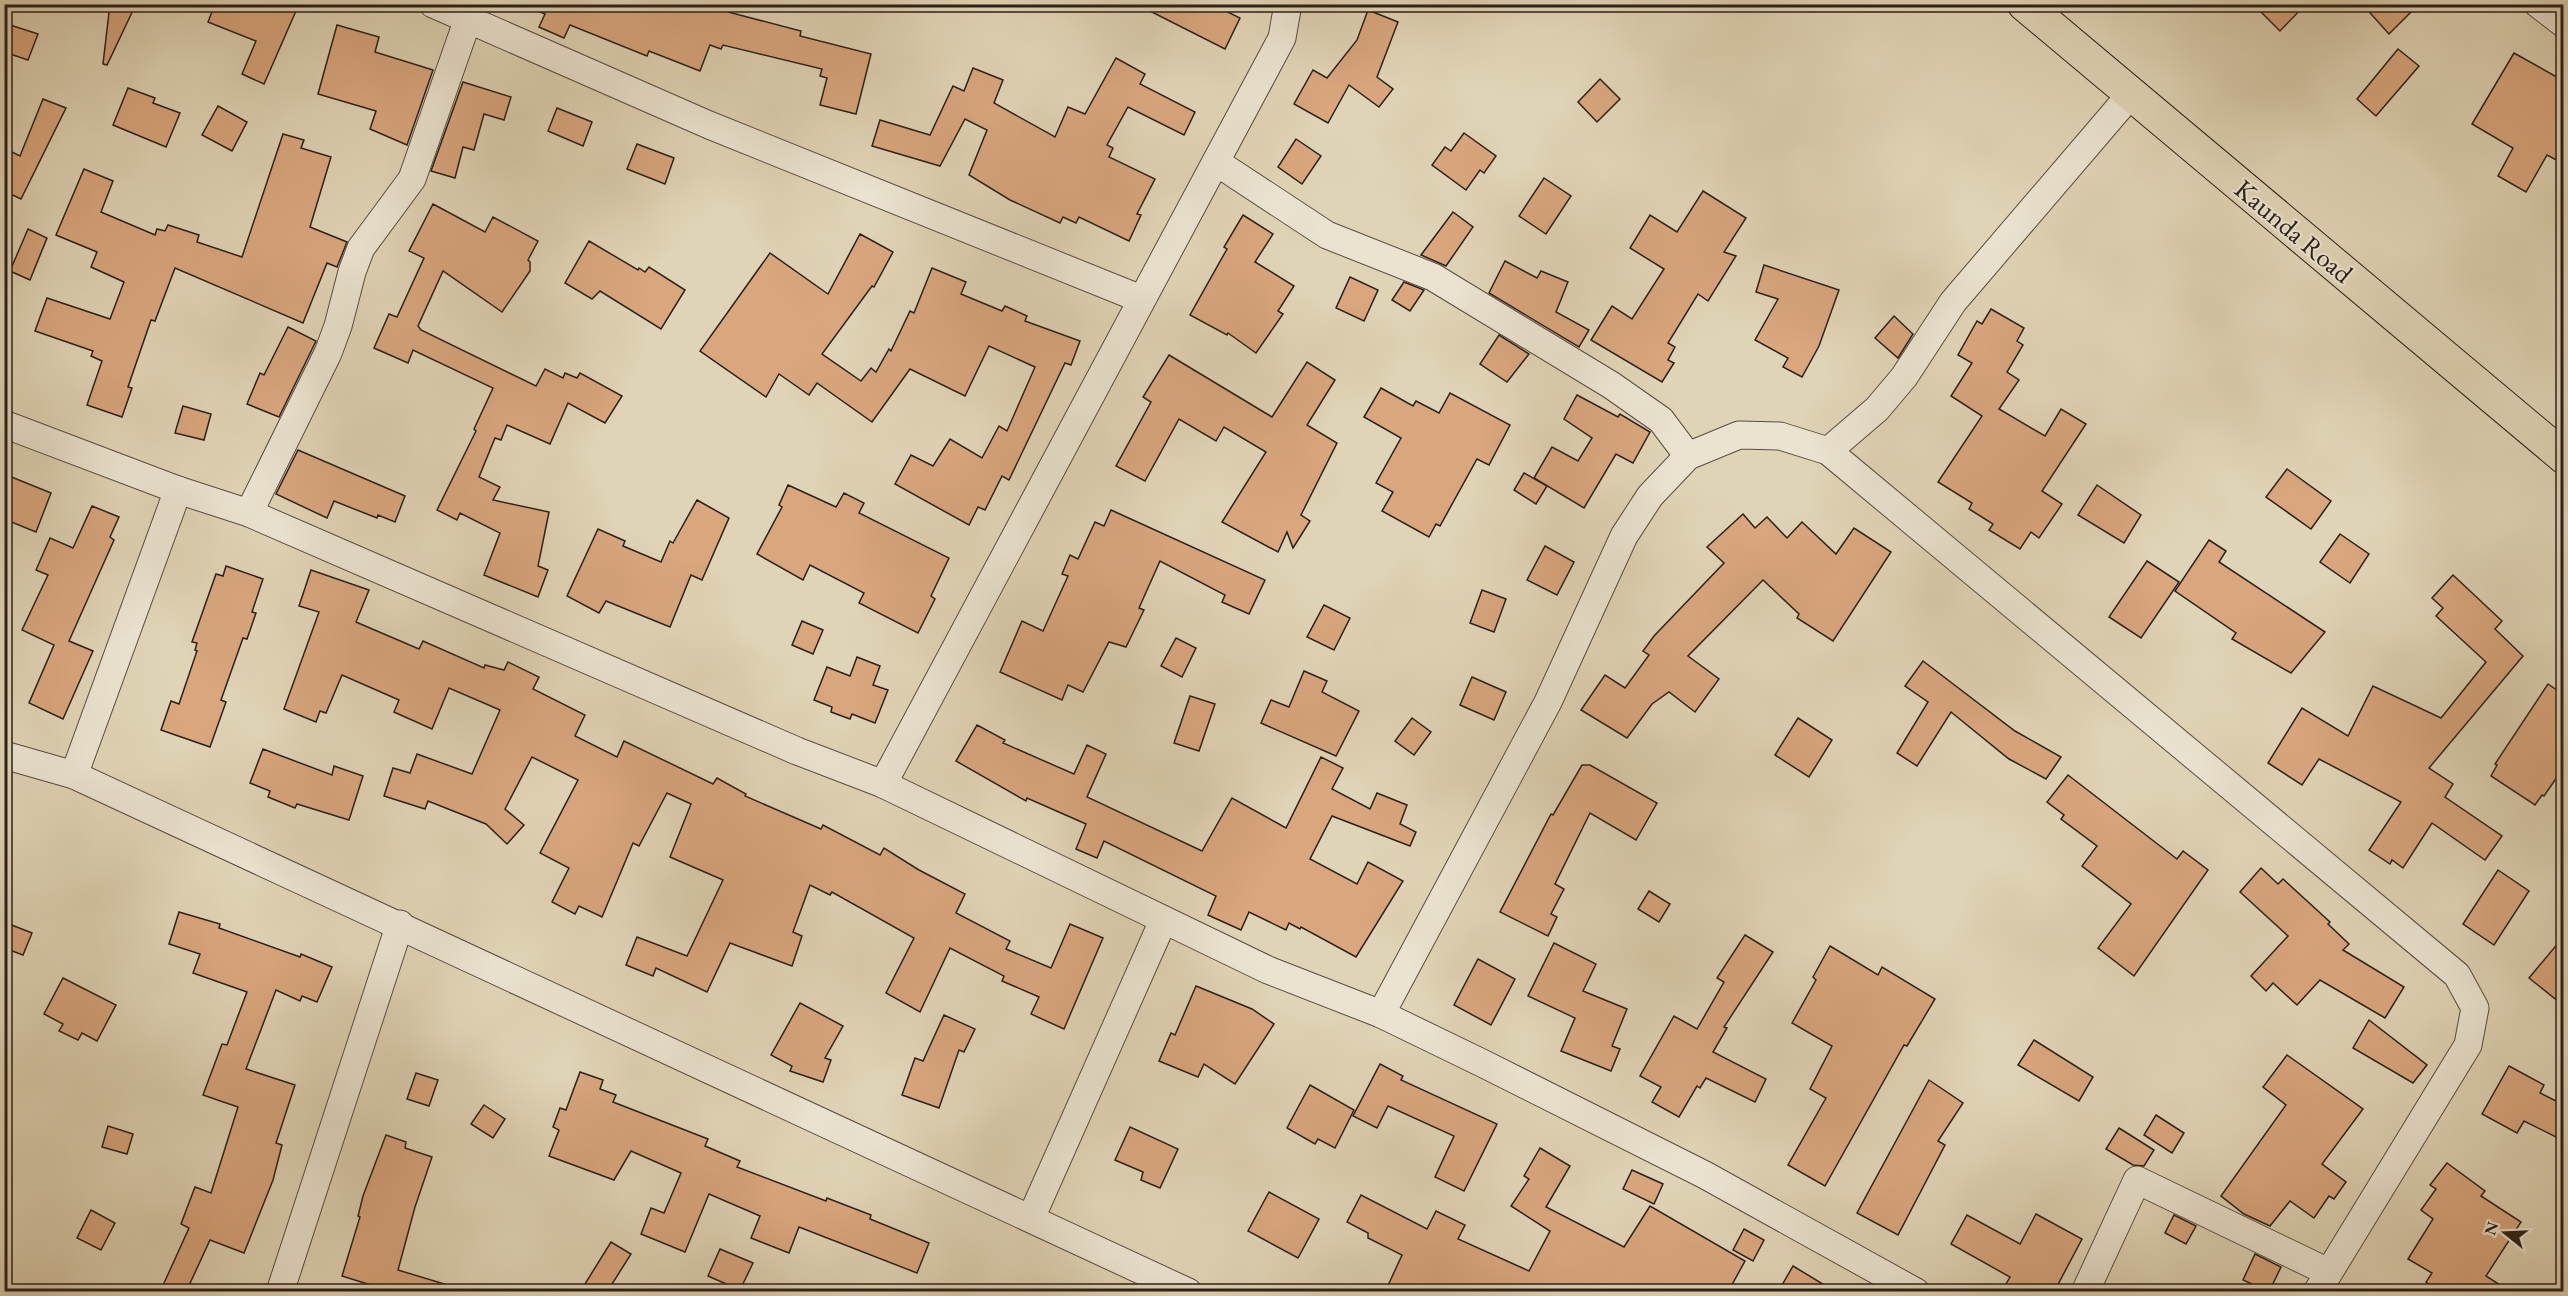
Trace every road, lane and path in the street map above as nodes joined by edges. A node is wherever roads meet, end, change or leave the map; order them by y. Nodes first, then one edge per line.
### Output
1 (433, 4) edge
2 (1288, 4) edge
3 (2024, 4) edge
4 (2538, 4) edge
5 (468, 19) junction
6 (2564, 24) edge
7 (2131, 94) junction
8 (1216, 162) junction
9 (1141, 299) junction
10 (4, 424) edge
11 (1828, 451) junction
12 (1688, 456) junction
13 (2564, 457) edge
14 (178, 490) junction
15 (249, 513) junction
16 (4, 755) edge
17 (75, 775) junction
18 (882, 784) junction
19 (1163, 921) junction
20 (400, 924) junction
21 (1381, 1014) junction
22 (1031, 1218) junction
23 (2322, 1282) edge
24 (280, 1292) edge
25 (1188, 1292) edge
26 (1916, 1292) edge
27 (2085, 1292) edge

1 - 5 street
2 - 8 street
3 - 7 main road, Kaunda Road
4 - 6 street
5 - 9 street
5 - 15 street
7 - 11 street
7 - 13 main road, Kaunda Road
8 - 9 street
8 - 12 street
9 - 18 street
10 - 14 street
11 - 12 street
11 - 23 street
12 - 21 street
14 - 15 street
14 - 17 street
15 - 18 street
16 - 17 street
17 - 20 street
18 - 19 street
19 - 21 street
19 - 22 street
20 - 22 street
20 - 24 street
21 - 26 street
22 - 25 street
23 - 27 street

